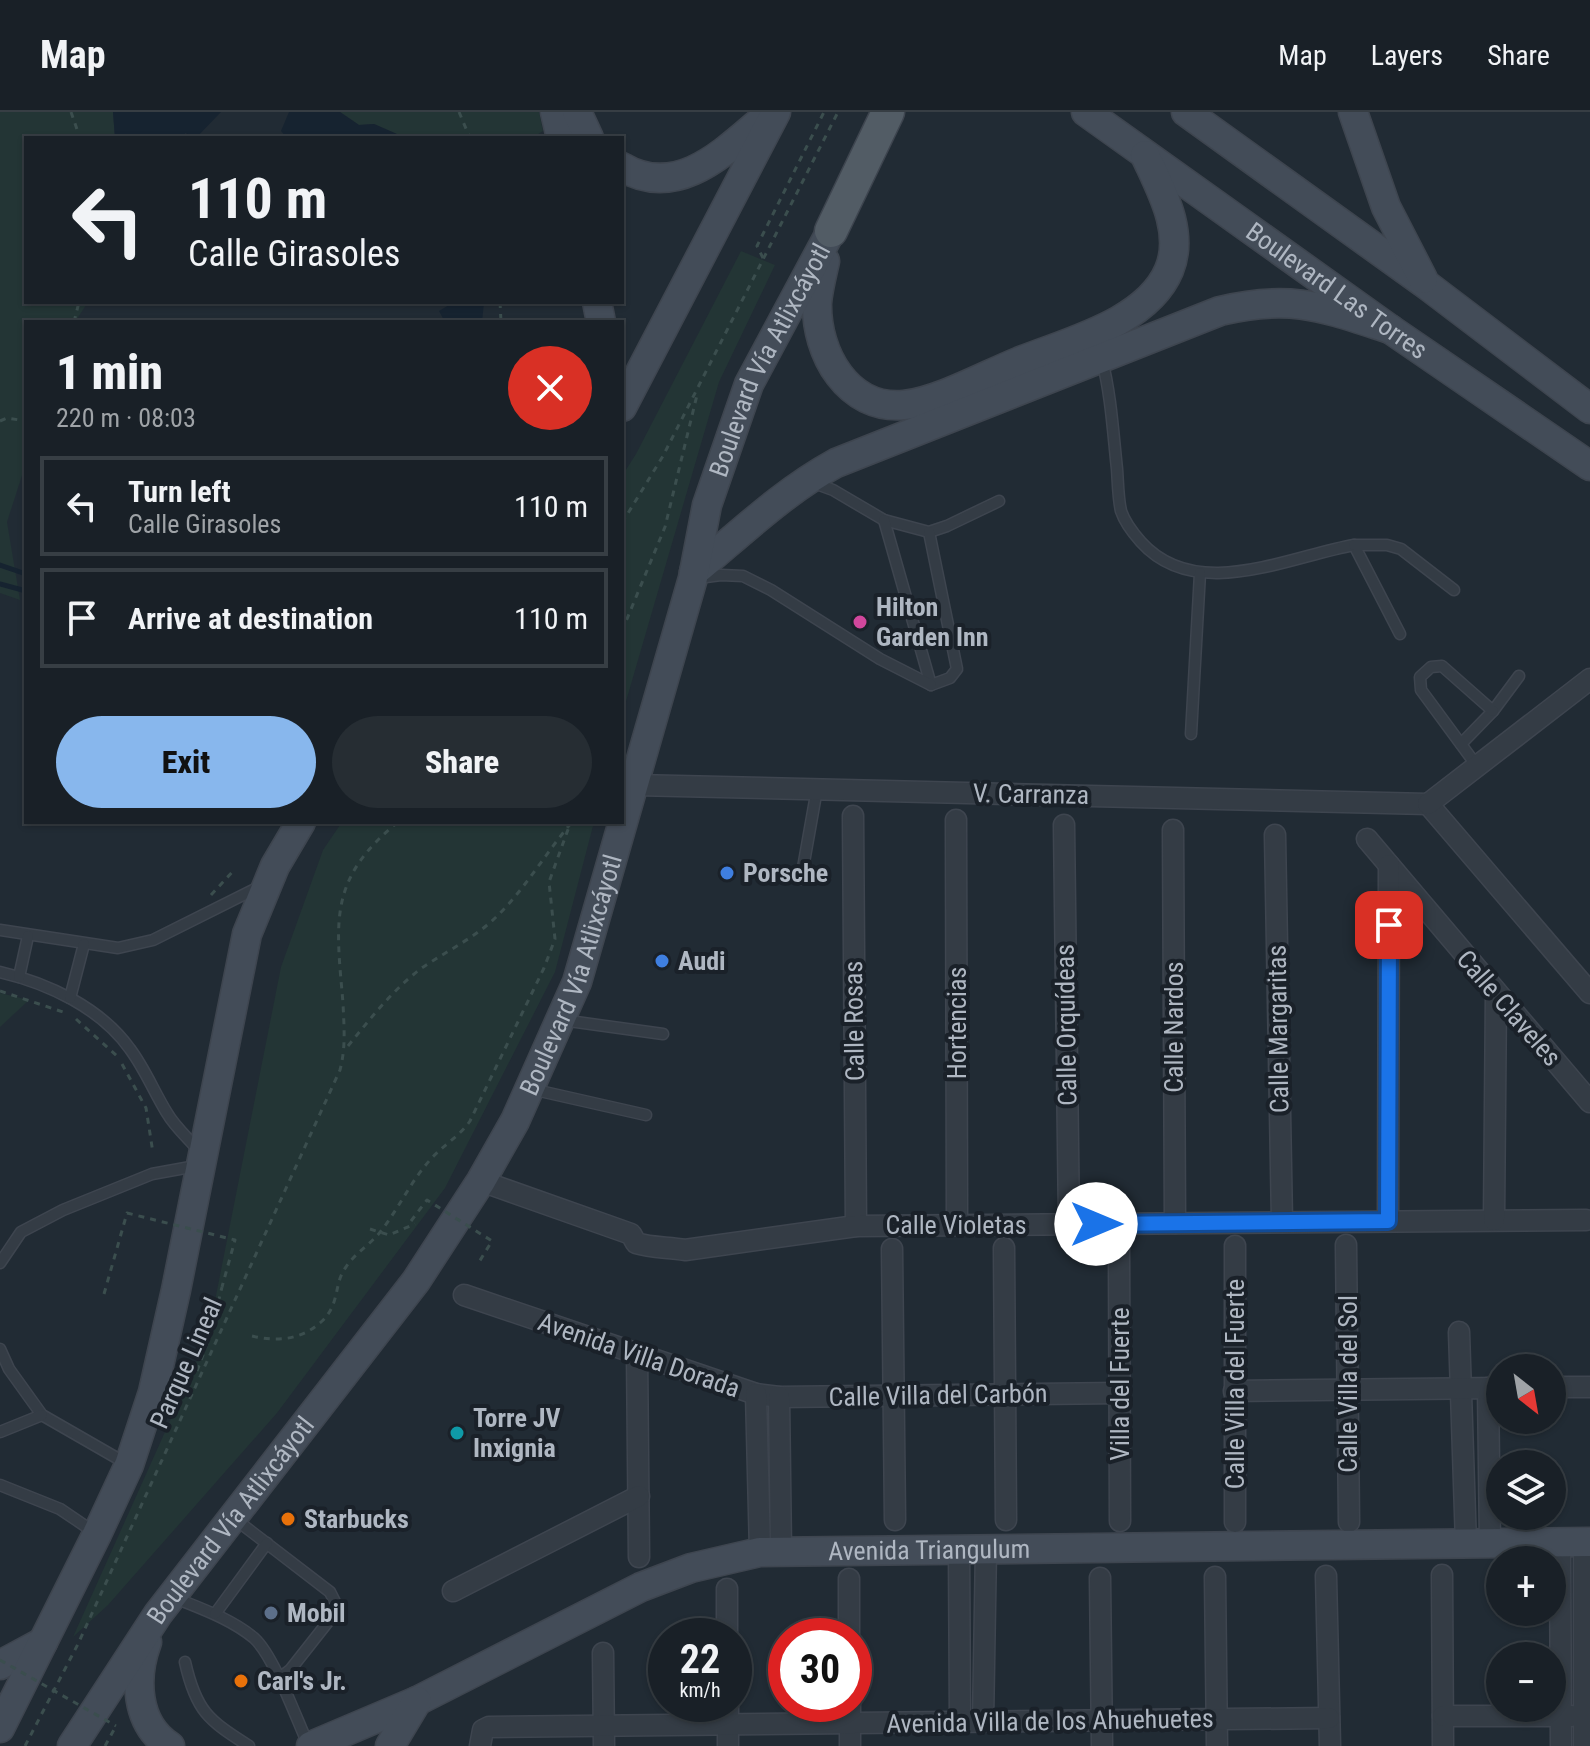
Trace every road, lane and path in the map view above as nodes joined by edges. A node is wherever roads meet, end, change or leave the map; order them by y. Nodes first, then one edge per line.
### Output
1 (71, 112) edge
2 (459, 112) edge
3 (555, 112) edge
4 (577, 112) edge
5 (774, 112) edge
6 (824, 112) edge
7 (838, 112) edge
8 (888, 112) edge
9 (1086, 112) edge
10 (1186, 112) edge
11 (1353, 112) edge
12 (79, 136) edge
13 (469, 136) edge
14 (561, 136) edge
15 (588, 136) edge
16 (1145, 155) junction
17 (624, 168) edge
18 (831, 231) junction
19 (763, 258) junction
20 (1428, 286) junction
21 (1390, 329) junction
22 (1102, 358) junction
23 (699, 387) junction
24 (624, 403) edge
25 (1590, 409) edge
26 (0, 421) edge
27 (24, 421) edge
28 (1590, 466) edge
29 (805, 480) junction
30 (999, 501) dead end
31 (624, 520) edge
32 (884, 520) junction
33 (929, 532) junction
34 (1354, 545) junction
35 (1200, 573) junction
36 (694, 575) junction
37 (1454, 590) dead end
38 (624, 626) edge
39 (1400, 634) dead end
40 (1519, 676) dead end
41 (1590, 679) edge
42 (931, 685) junction
43 (1493, 711) junction
44 (1191, 734) dead end
45 (1461, 744) junction
46 (1477, 766) junction
47 (635, 785) junction
48 (817, 789) junction
49 (1428, 804) junction
50 (853, 816) dead end
51 (956, 820) dead end
52 (624, 822) edge
53 (300, 824) edge
54 (396, 824) edge
55 (570, 824) edge
56 (571, 824) edge
57 (624, 824) edge
58 (1064, 825) dead end
59 (1173, 830) dead end
60 (1275, 835) dead end
61 (1367, 839) dead end
62 (1389, 865) junction
63 (235, 869) dead end
64 (801, 879) dead end
65 (267, 883) junction
66 (210, 896) dead end
67 (0, 930) edge
68 (28, 936) junction
69 (84, 944) junction
70 (0, 972) edge
71 (19, 977) junction
72 (0, 991) edge
73 (1496, 993) junction
74 (1590, 993) edge
75 (70, 998) junction
76 (562, 1020) junction
77 (663, 1034) dead end
78 (346, 1048) junction
79 (531, 1089) junction
80 (1590, 1102) edge
81 (646, 1115) dead end
82 (153, 1153) dead end
83 (202, 1161) junction
84 (481, 1181) junction
85 (1494, 1220) junction
86 (1586, 1220) dead end
87 (1388, 1221) junction
88 (1282, 1222) junction
89 (1175, 1223) junction
90 (1069, 1224) junction
91 (957, 1225) junction
92 (856, 1226) junction
93 (370, 1229) dead end
94 (380, 1232) junction
95 (1346, 1245) dead end
96 (1235, 1246) dead end
97 (1119, 1247) dead end
98 (1004, 1248) dead end
99 (892, 1249) dead end
100 (479, 1262) dead end
101 (0, 1263) edge
102 (104, 1294) dead end
103 (464, 1295) dead end
104 (1459, 1332) dead end
105 (252, 1336) dead end
106 (0, 1349) edge
107 (637, 1353) junction
108 (197, 1371) dead end
109 (1566, 1387) edge
110 (1590, 1387) edge
111 (1460, 1388) junction
112 (1486, 1388) edge
113 (1348, 1390) junction
114 (1234, 1391) junction
115 (1120, 1393) junction
116 (756, 1394) junction
117 (1005, 1394) junction
118 (893, 1396) junction
119 (779, 1397) junction
120 (42, 1415) junction
121 (0, 1432) edge
122 (1489, 1434) edge
123 (129, 1465) junction
124 (0, 1485) edge
125 (639, 1496) junction
126 (233, 1518) junction
127 (895, 1520) dead end
128 (1006, 1520) dead end
129 (1120, 1521) dead end
130 (1235, 1522) dead end
131 (1349, 1522) dead end
132 (97, 1534) junction
133 (1578, 1542) edge
134 (267, 1543) junction
135 (1478, 1543) junction
136 (973, 1549) junction
137 (771, 1551) junction
138 (639, 1557) dead end
139 (1442, 1575) dead end
140 (1326, 1576) dead end
141 (1215, 1577) dead end
142 (1100, 1578) dead end
143 (849, 1579) dead end
144 (727, 1589) dead end
145 (453, 1591) dead end
146 (165, 1606) junction
147 (215, 1614) junction
148 (727, 1618) edge
149 (849, 1618) edge
150 (1587, 1620) edge
151 (43, 1642) junction
152 (603, 1653) dead end
153 (185, 1662) dead end
154 (0, 1663) edge
155 (1566, 1665) edge
156 (278, 1679) junction
157 (55, 1691) junction
158 (417, 1701) junction
159 (872, 1716) edge
160 (1443, 1716) junction
161 (1486, 1716) edge
162 (1329, 1718) junction
163 (1566, 1719) edge
164 (1216, 1720) junction
165 (1102, 1721) junction
166 (683, 1722) edge
167 (728, 1722) edge
168 (850, 1722) edge
169 (960, 1722) junction
170 (983, 1722) junction
171 (1561, 1722) edge
172 (0, 1728) edge
173 (1585, 1729) edge
174 (604, 1736) edge
175 (481, 1738) edge
176 (25, 1746) edge
177 (72, 1746) edge
178 (105, 1746) edge
179 (170, 1746) edge
180 (249, 1746) edge
181 (310, 1746) edge
182 (390, 1746) edge
183 (728, 1746) edge
184 (850, 1746) edge
185 (1102, 1746) edge
186 (1217, 1746) edge
187 (1330, 1746) edge
188 (1443, 1746) edge
189 (1561, 1746) edge

1 - 12 path
2 - 13 path
3 - 14 main road
4 - 15 main road
5 - 17 main road
5 - 24 main road
6 - 19 path
7 - 19 path
8 - 18 main road, Boulevard Vía Atlixcáyotl
9 - 16 main road, Boulevard Las Torres
10 - 20 main road, Boulevard Las Torres
11 - 20 main road
16 - 18 main road
16 - 21 main road, Boulevard Las Torres
18 - 36 main road, Boulevard Vía Atlixcáyotl
19 - 23 path
20 - 25 main road, Boulevard Las Torres
21 - 22 main road
21 - 28 main road, Boulevard Las Torres
22 - 29 main road
22 - 35 lane
23 - 31 path
23 - 38 path
26 - 27 path
29 - 32 lane
29 - 36 main road
30 - 33 lane
32 - 33 lane
32 - 42 lane
33 - 42 lane
34 - 35 lane
34 - 37 lane
34 - 39 lane
35 - 44 lane
36 - 42 lane
36 - 47 main road, Boulevard Vía Atlixcáyotl
40 - 43 lane
41 - 46 street
43 - 45 lane
43 - 45 lane
45 - 46 lane
46 - 49 street
47 - 48 street, V. Carranza
47 - 52 main road, Boulevard Vía Atlixcáyotl
48 - 49 street, V. Carranza
48 - 64 lane
49 - 74 street
50 - 92 street, Calle Rosas
51 - 91 street, Hortencias
53 - 65 main road
54 - 78 path, Parque Lineal
55 - 78 path, Parque Lineal
56 - 94 path
57 - 76 main road, Boulevard Vía Atlixcáyotl
58 - 90 street, Calle Orquídeas
59 - 89 street, Calle Nardos
60 - 88 street, Calle Margaritas
61 - 62 street, Calle Claveles
62 - 73 street, Calle Claveles
62 - 87 street
63 - 66 path
65 - 69 lane
65 - 83 main road
67 - 68 lane
68 - 69 lane
68 - 71 lane
69 - 75 lane
70 - 71 lane
71 - 75 lane
72 - 82 path
73 - 80 street, Calle Claveles
73 - 85 street
75 - 83 lane
76 - 77 lane
76 - 79 main road, Boulevard Vía Atlixcáyotl
78 - 157 path, Parque Lineal
79 - 81 lane
79 - 84 main road, Boulevard Vía Atlixcáyotl
83 - 101 lane
83 - 123 main road
84 - 92 street, Calle Violetas
84 - 126 main road, Boulevard Vía Atlixcáyotl
85 - 86 street, Calle Violetas
85 - 87 street, Calle Violetas
87 - 88 street, Calle Violetas
88 - 89 street, Calle Violetas
89 - 90 street, Calle Violetas
90 - 91 street, Calle Violetas
91 - 92 street, Calle Violetas
93 - 94 path
94 - 100 path, bridge
94 - 105 path
95 - 113 street, Calle Villa del Sol
96 - 114 street, Calle Villa del Fuerte
97 - 115 street, Villa del Fuerte
98 - 117 street
99 - 118 street
102 - 108 path, bridge
103 - 107 street, Avenida Villa Dorada
104 - 111 street
106 - 120 lane
107 - 116 street, Avenida Villa Dorada
107 - 125 street
109 - 110 street
111 - 112 street
111 - 113 street
111 - 135 street
113 - 114 street
113 - 131 street, Calle Villa del Sol
114 - 130 street, Calle Villa del Fuerte
115 - 117 street, Calle Villa del Carbón
115 - 129 street, Villa del Fuerte
116 - 119 street, Calle Villa del Carbón
116 - 137 street, Avenida Villa Dorada
117 - 118 street, Calle Villa del Carbón
117 - 128 street
118 - 119 street, Calle Villa del Carbón
118 - 127 street
119 - 137 street
120 - 121 lane
120 - 123 lane
122 - 135 street
123 - 132 main road
124 - 132 lane
125 - 138 street
125 - 145 street
126 - 134 lane
126 - 146 main road, Boulevard Vía Atlixcáyotl
132 - 151 main road
133 - 135 main road, Avenida Triangulum
133 - 150 street
133 - 155 street
134 - 147 lane
134 - 156 lane
135 - 136 main road, Avenida Triangulum
136 - 137 main road, Avenida Triangulum
136 - 169 street
136 - 170 street
137 - 158 main road, Avenida Triangulum
139 - 160 street
140 - 162 street
141 - 164 street
142 - 165 street
143 - 149 street
144 - 148 street
146 - 147 lane
146 - 177 main road, Boulevard Vía Atlixcáyotl
146 - 179 main road
147 - 156 lane
150 - 173 street
151 - 154 main road
151 - 172 main road
152 - 174 street
153 - 180 lane
154 - 157 path, bridge
156 - 181 lane
157 - 176 path, Parque Lineal
157 - 178 path, bridge
158 - 181 main road, Avenida Triangulum
158 - 182 main road
159 - 169 street, Avenida Villa de los Ahuehuetes
160 - 161 street
160 - 188 street
162 - 164 street, Avenida Villa de los Ahuehuetes
162 - 187 street
163 - 173 street
164 - 165 street, Avenida Villa de los Ahuehuetes
164 - 186 street
165 - 170 street, Avenida Villa de los Ahuehuetes
165 - 185 street
166 - 174 street, Avenida Villa de los Ahuehuetes
167 - 183 street
168 - 184 street
169 - 170 street, Avenida Villa de los Ahuehuetes
171 - 189 street
174 - 175 street, Avenida Villa de los Ahuehuetes

